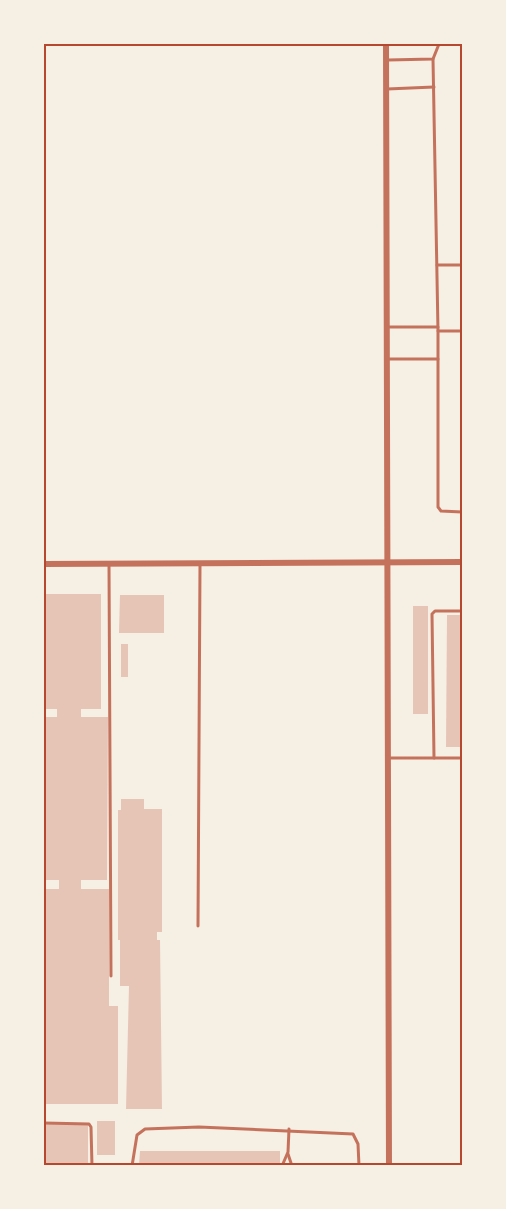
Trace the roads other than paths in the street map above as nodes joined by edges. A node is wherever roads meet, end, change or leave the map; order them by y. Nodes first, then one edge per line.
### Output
1 (386, 44) edge
2 (439, 44) edge
3 (433, 59) junction
4 (386, 60) junction
5 (434, 87) junction
6 (386, 89) junction
7 (437, 265) junction
8 (462, 265) edge
9 (386, 327) junction
10 (438, 329) junction
11 (462, 331) edge
12 (387, 359) junction
13 (438, 359) junction
14 (462, 512) edge
15 (462, 562) edge
16 (387, 563) junction
17 (44, 564) edge
18 (109, 564) junction
19 (200, 564) junction
20 (462, 611) edge
21 (388, 758) junction
22 (434, 758) junction
23 (462, 759) edge
24 (198, 926) dead end
25 (111, 976) dead end
26 (44, 1123) edge
27 (289, 1129) junction
28 (288, 1152) junction
29 (92, 1166) edge
30 (132, 1166) edge
31 (282, 1166) edge
32 (292, 1166) edge
33 (359, 1166) edge
34 (389, 1166) edge

1 - 4 street
2 - 3 lane
3 - 4 lane
3 - 5 lane
4 - 6 street
5 - 6 lane
5 - 7 lane
6 - 9 street
7 - 8 lane
7 - 10 lane
9 - 10 lane
9 - 12 street
10 - 11 lane
10 - 13 lane
12 - 13 lane
12 - 16 street
13 - 14 lane
15 - 16 street
16 - 19 street
16 - 21 street
17 - 18 street
18 - 19 street
18 - 25 lane
19 - 24 lane
20 - 22 lane
21 - 22 lane
21 - 34 street
22 - 23 lane
26 - 29 lane
27 - 28 lane
27 - 30 lane
27 - 33 lane
28 - 31 lane
28 - 32 lane

